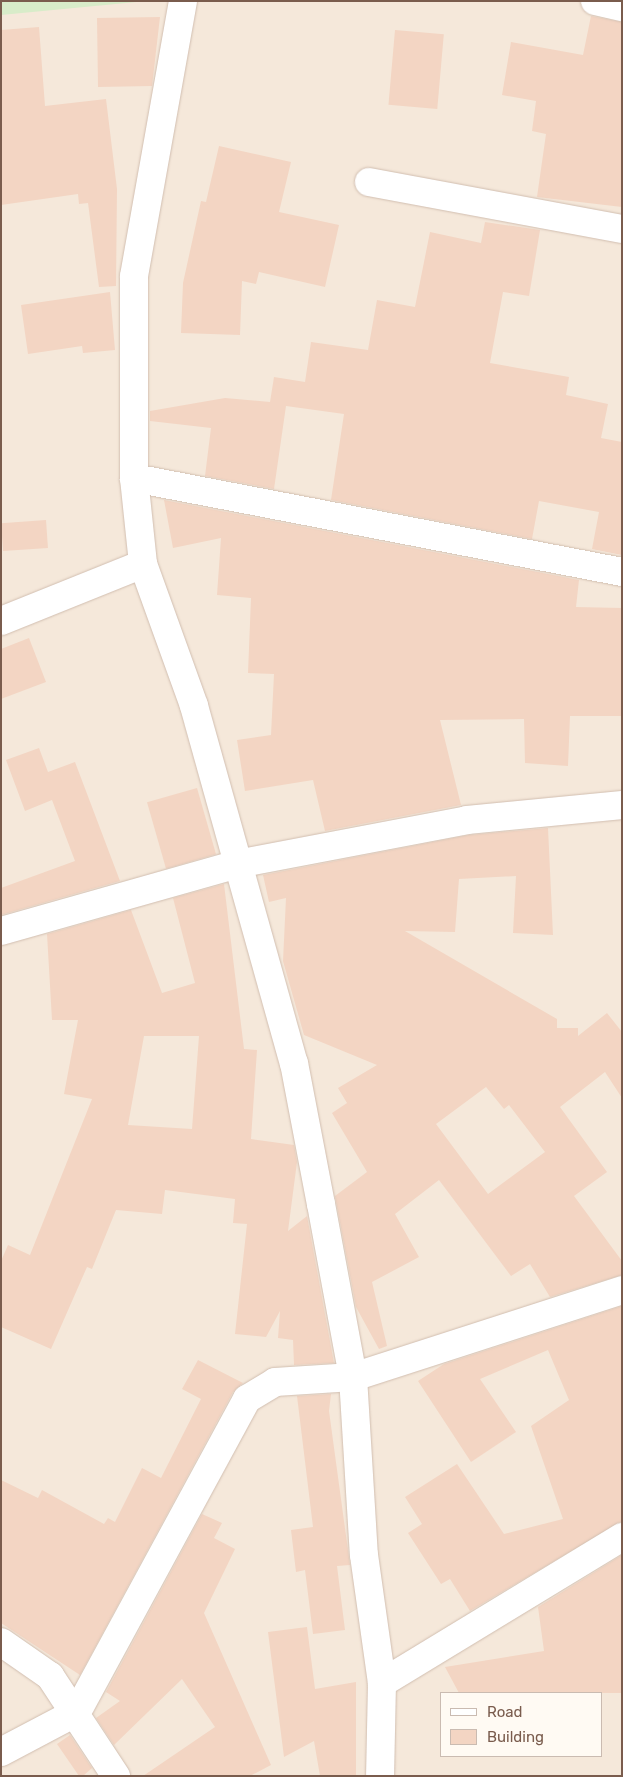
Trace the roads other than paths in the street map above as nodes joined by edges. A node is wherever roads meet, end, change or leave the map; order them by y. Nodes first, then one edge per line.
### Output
1 (183, 1) edge
2 (595, 1) edge
3 (622, 7) edge
4 (369, 182) dead end
5 (622, 229) edge
6 (134, 478) junction
7 (143, 564) junction
8 (622, 572) edge
9 (1, 621) edge
10 (622, 805) edge
11 (237, 864) junction
12 (1, 931) edge
13 (622, 1290) edge
14 (353, 1377) junction
15 (622, 1537) edge
16 (1, 1642) edge
17 (382, 1683) junction
18 (77, 1712) junction
19 (1, 1752) edge
20 (116, 1776) edge
21 (380, 1776) edge

1 - 6 street
2 - 3 street
4 - 5 street
6 - 7 street
6 - 8 street
7 - 9 street
7 - 11 street
10 - 11 street
11 - 12 street
11 - 14 street
13 - 14 street
14 - 17 street
14 - 18 street
15 - 17 street
16 - 18 street
17 - 21 street
18 - 19 street
18 - 20 street

